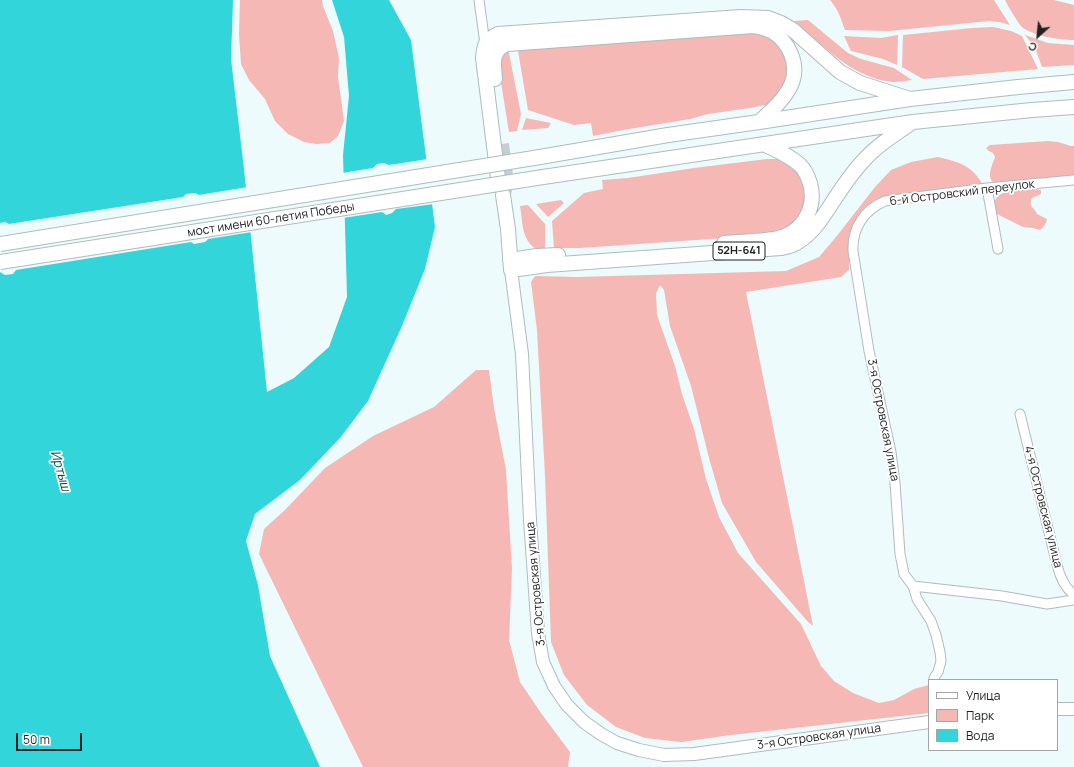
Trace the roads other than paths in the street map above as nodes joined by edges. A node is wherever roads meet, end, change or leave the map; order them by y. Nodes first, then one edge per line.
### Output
1 (479, 0) edge
2 (485, 44) junction
3 (1074, 82) edge
4 (910, 99) junction
5 (1074, 107) edge
6 (759, 122) junction
7 (913, 122) junction
8 (502, 144) tunnel mouth
9 (763, 144) junction
10 (1074, 180) edge
11 (987, 188) junction
12 (858, 225) joint
13 (0, 244) edge
14 (998, 249) dead end
15 (0, 262) edge
16 (511, 265) junction
17 (1020, 414) dead end
18 (913, 586) junction
19 (1074, 595) edge
20 (1074, 600) edge
21 (934, 678) dead end
22 (1058, 709) edge
23 (1074, 709) edge
24 (928, 722) edge

1 - 2 street
2 - 4 main road
2 - 16 main road
3 - 4 main road, мост имени 60-летия Победы
4 - 6 main road, мост имени 60-летия Победы
5 - 7 main road, мост имени 60-летия Победы
6 - 8 main road
6 - 13 main road, мост имени 60-летия Победы, bridge
7 - 9 main road, мост имени 60-летия Победы
7 - 16 main road, 52Н-641
9 - 15 main road, мост имени 60-летия Победы, bridge
9 - 16 main road, 52Н-641
10 - 11 street, 6-й Островский переулок
11 - 12 street, 6-й Островский переулок
11 - 14 street
12 - 18 street, 3-я Островская улица
16 - 24 main road, 3-я Островская улица
17 - 19 street, 4-я Островская улица
18 - 20 street
18 - 21 street, 3-я Островская улица
22 - 23 main road

